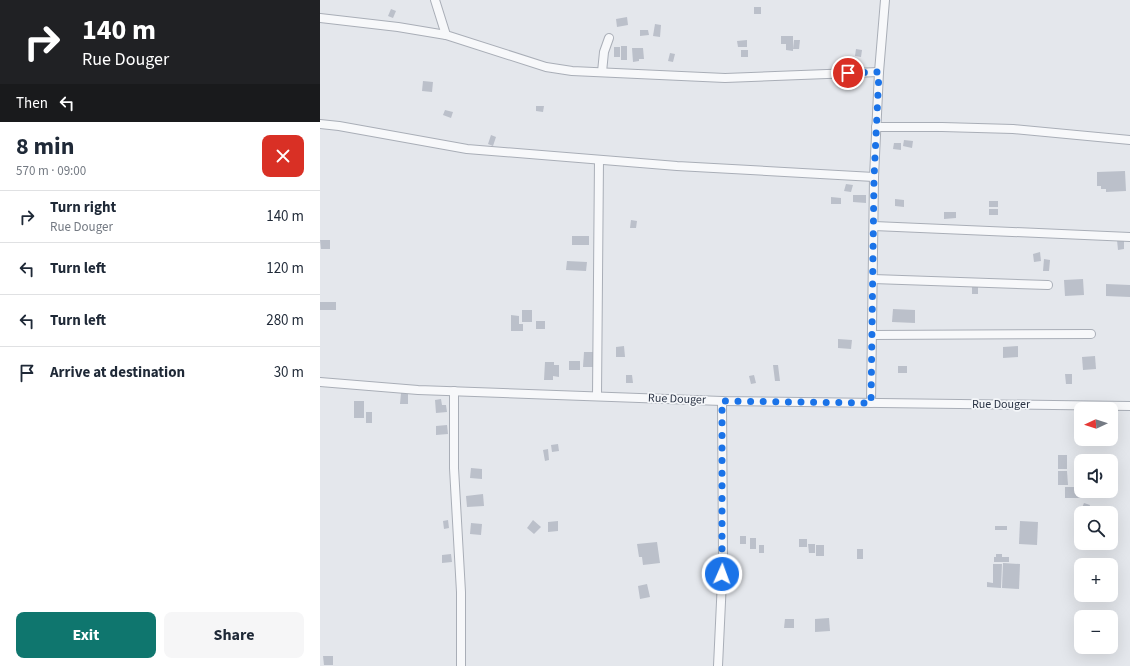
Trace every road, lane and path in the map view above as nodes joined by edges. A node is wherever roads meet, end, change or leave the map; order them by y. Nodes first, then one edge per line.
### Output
1 (435, 0) edge
2 (885, 0) edge
3 (320, 18) edge
4 (446, 36) junction
5 (609, 38) dead end
6 (602, 72) junction
7 (879, 72) junction
8 (320, 124) edge
9 (876, 127) junction
10 (1130, 140) edge
11 (599, 160) junction
12 (874, 178) junction
13 (874, 226) junction
14 (1130, 237) edge
15 (873, 279) junction
16 (1048, 284) dead end
17 (1092, 334) dead end
18 (872, 335) junction
19 (320, 382) edge
20 (454, 391) junction
21 (597, 396) junction
22 (722, 401) junction
23 (871, 403) junction
24 (1130, 406) edge
25 (461, 666) edge
26 (718, 666) edge

1 - 4 street
2 - 7 street
3 - 4 street
4 - 6 street
5 - 6 street
6 - 7 street
7 - 9 street
8 - 11 street
9 - 10 street
9 - 12 street
11 - 12 street
11 - 21 street
12 - 13 street
13 - 14 street
13 - 15 street
15 - 16 street
15 - 18 street
17 - 18 street
18 - 23 street
19 - 20 street, Rue Douger
20 - 21 street, Rue Douger
20 - 25 street
21 - 22 street, Rue Douger
22 - 23 street, Rue Douger
22 - 26 street
23 - 24 street, Rue Douger

